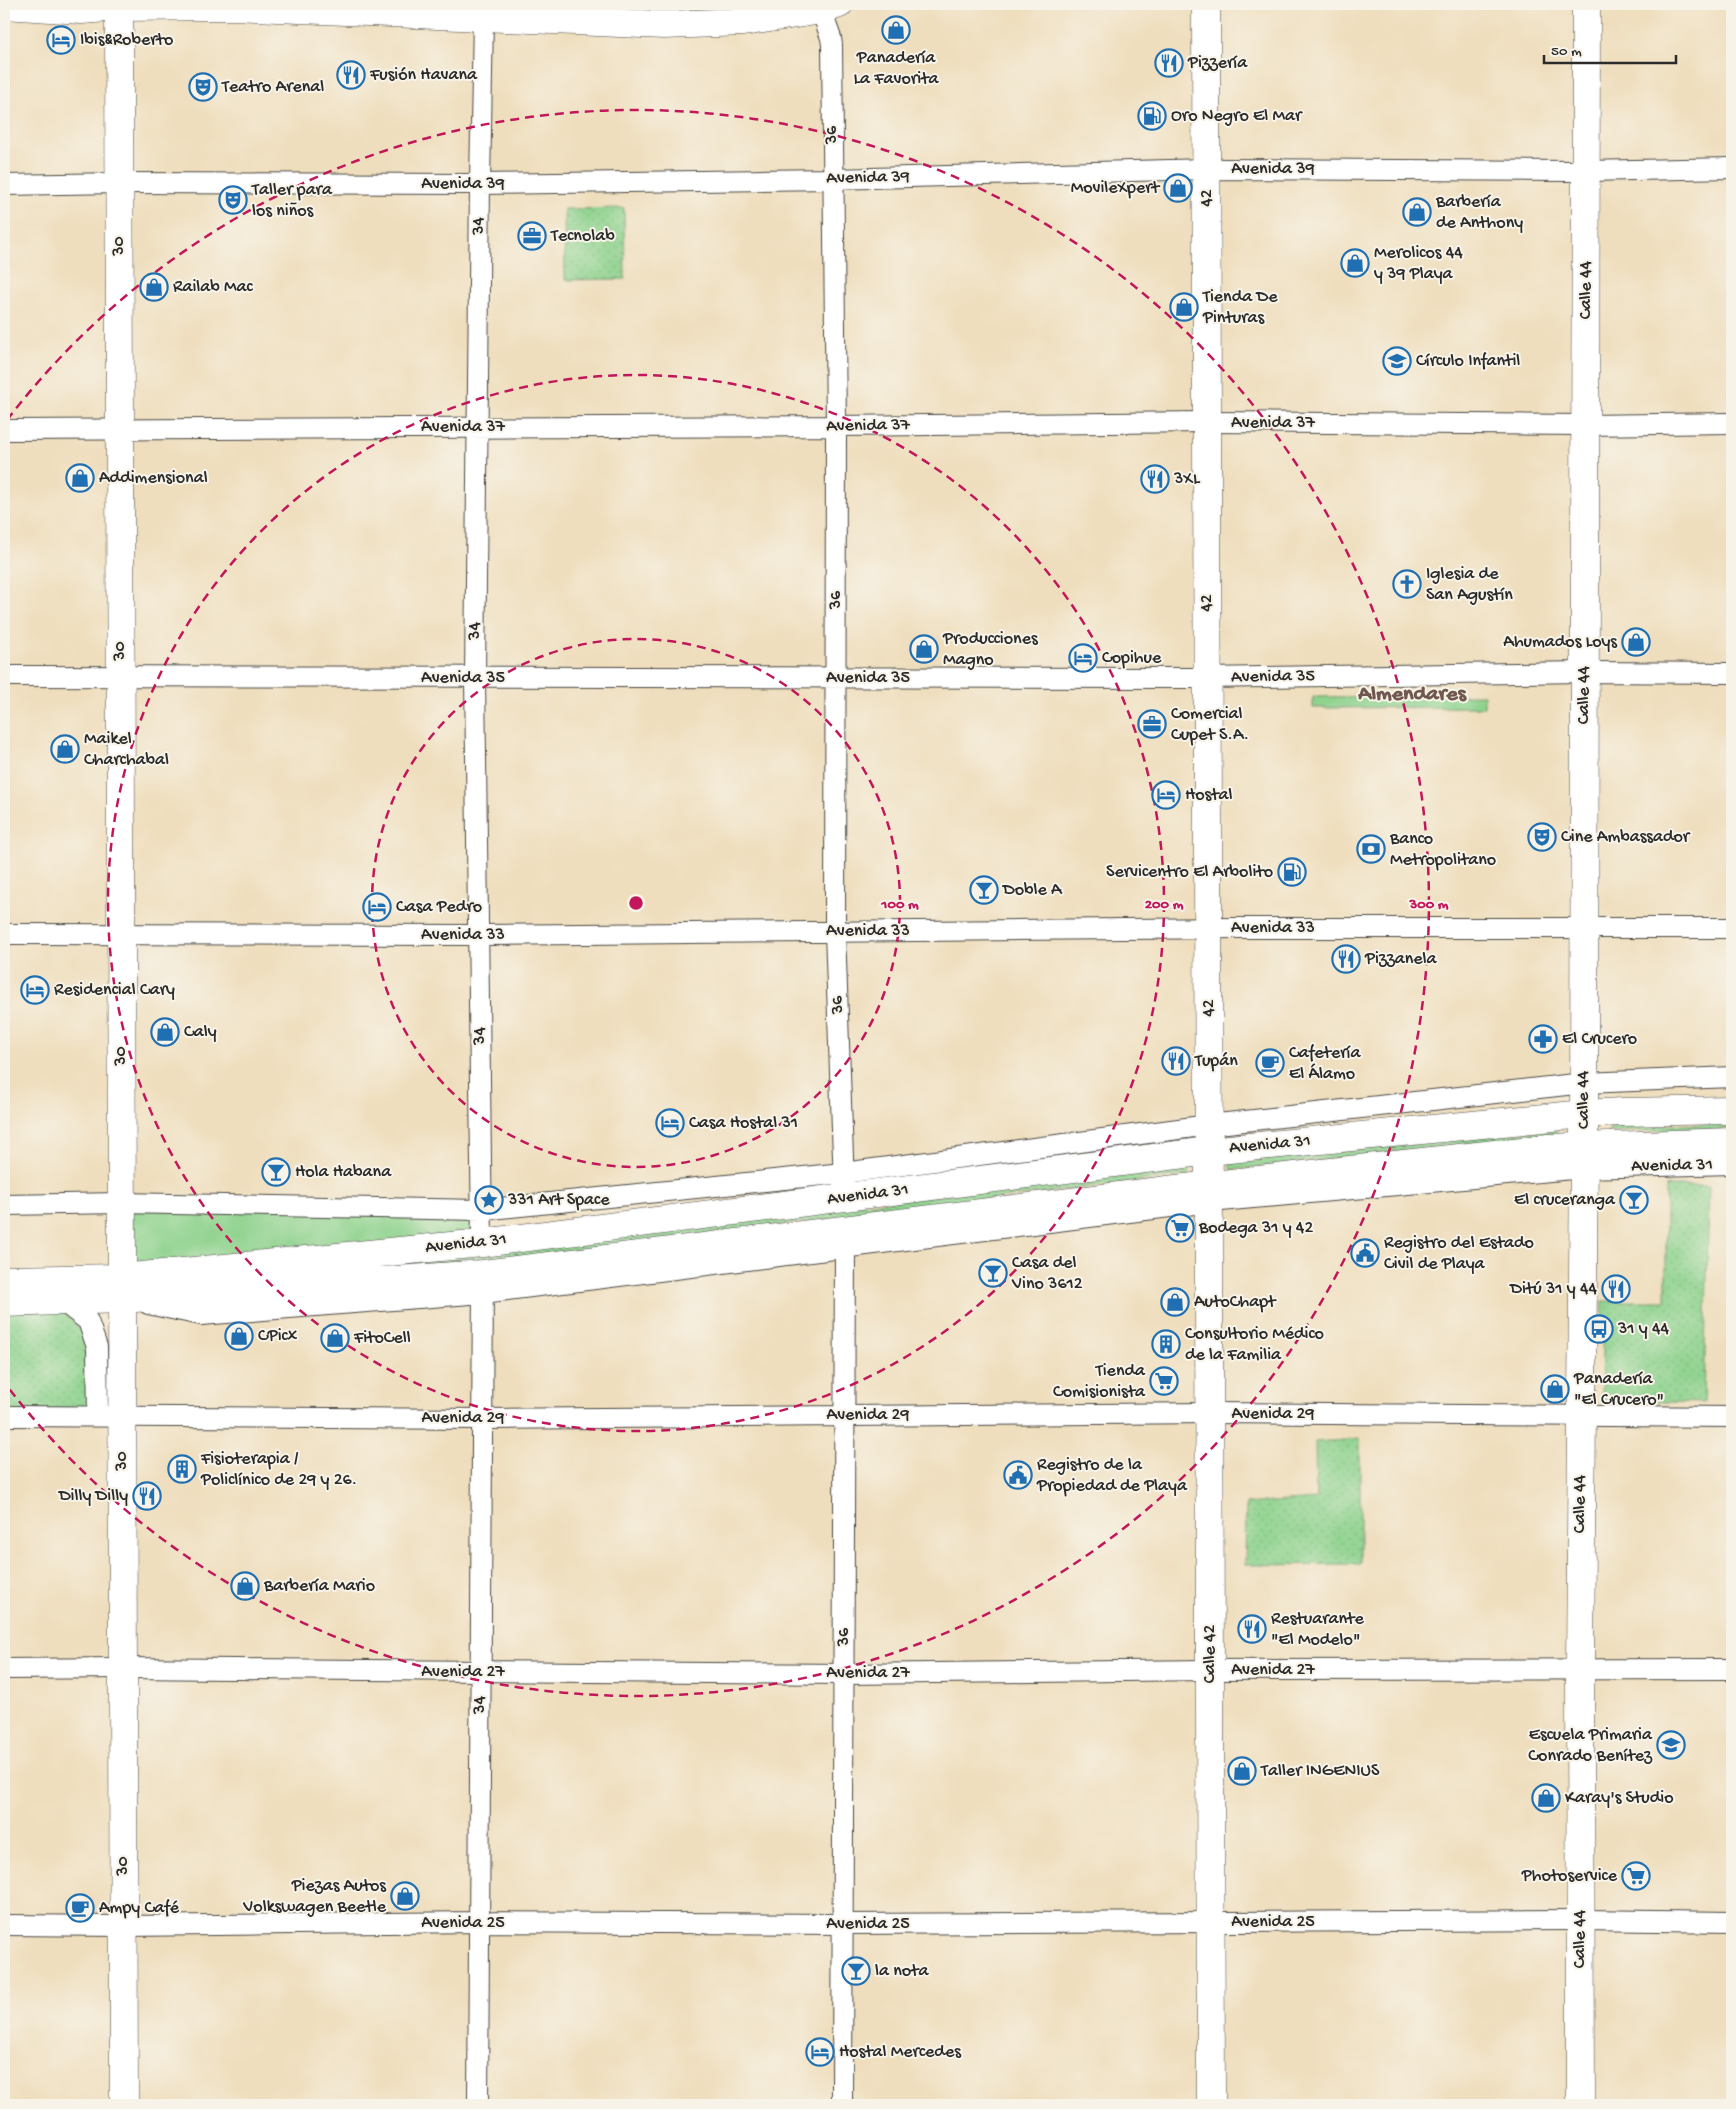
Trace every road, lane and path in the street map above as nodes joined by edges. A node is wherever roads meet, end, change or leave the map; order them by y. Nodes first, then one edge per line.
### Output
1 (1206, 4) edge
2 (1586, 4) edge
3 (4, 5) edge
4 (119, 6) edge
5 (827, 6) edge
6 (483, 18) junction
7 (1732, 168) edge
8 (1207, 169) junction
9 (1586, 171) junction
10 (833, 179) junction
11 (119, 183) junction
12 (480, 184) junction
13 (4, 185) edge
14 (1206, 422) junction
15 (1732, 423) edge
16 (1585, 425) junction
17 (477, 426) junction
18 (836, 426) junction
19 (4, 430) edge
20 (120, 430) junction
21 (1584, 672) junction
22 (1732, 673) edge
23 (4, 676) edge
24 (120, 676) junction
25 (475, 678) junction
26 (836, 678) junction
27 (1207, 678) junction
28 (1584, 927) junction
29 (1732, 928) edge
30 (1209, 929) junction
31 (836, 931) junction
32 (4, 934) edge
33 (121, 935) junction
34 (479, 935) junction
35 (1732, 1077) edge
36 (1584, 1083) junction
37 (1732, 1110) edge
38 (1584, 1114) junction
39 (1209, 1138) junction
40 (1732, 1142) edge
41 (1584, 1157) junction
42 (1732, 1164) edge
43 (844, 1186) junction
44 (1209, 1194) junction
45 (122, 1202) junction
46 (4, 1205) edge
47 (481, 1210) junction
48 (845, 1239) junction
49 (482, 1243) junction
50 (4, 1280) edge
51 (483, 1284) junction
52 (121, 1288) junction
53 (62, 1301) junction
54 (4, 1303) edge
55 (1210, 1413) junction
56 (845, 1415) junction
57 (4, 1416) edge
58 (110, 1416) junction
59 (1581, 1416) junction
60 (1732, 1417) edge
61 (482, 1419) junction
62 (122, 1668) junction
63 (4, 1669) edge
64 (1732, 1669) edge
65 (1210, 1670) junction
66 (1580, 1670) junction
67 (481, 1672) junction
68 (844, 1674) junction
69 (1580, 1920) junction
70 (479, 1922) junction
71 (1210, 1922) junction
72 (1732, 1922) edge
73 (843, 1924) junction
74 (4, 1925) edge
75 (123, 1926) junction
76 (124, 2105) edge
77 (478, 2105) edge
78 (842, 2105) edge
79 (1211, 2105) edge
80 (1581, 2105) edge

1 - 8 main road, 42
2 - 9 main road, Calle 44
3 - 4 main road
4 - 6 main road
4 - 11 main road, 30
5 - 6 main road
5 - 10 street, 36
6 - 12 street, 34
7 - 9 street, Avenida 39
8 - 9 street, Avenida 39
8 - 10 street, Avenida 39
8 - 14 main road, 42
9 - 16 main road, Calle 44
10 - 12 street, Avenida 39
10 - 18 street, 36
11 - 12 street, Avenida 39
11 - 13 street, Avenida 39
11 - 20 main road, 30
12 - 17 street, 34
14 - 16 street, Avenida 37
14 - 18 street, Avenida 37
14 - 27 main road, 42
15 - 16 street, Avenida 37
16 - 21 main road, Calle 44
17 - 18 street, Avenida 37
17 - 20 street, Avenida 37
17 - 25 street, 34
18 - 26 street, 36
19 - 20 street, Avenida 37
20 - 24 main road, 30
21 - 22 street, Avenida 35
21 - 27 street, Avenida 35
21 - 28 main road, Calle 44
23 - 24 street, Avenida 35
24 - 25 street, Avenida 35
24 - 33 main road, 30
25 - 26 street, Avenida 35
25 - 34 street, 34
26 - 27 street, Avenida 35
26 - 31 street, 36
27 - 30 main road, 42
28 - 29 street, Avenida 33
28 - 30 street, Avenida 33
28 - 36 main road, Calle 44
30 - 31 street, Avenida 33
30 - 39 main road, 42
31 - 34 street, Avenida 33
31 - 43 street, 36
32 - 33 street, Avenida 33
33 - 34 street, Avenida 33
33 - 45 main road, 30
34 - 47 street, 34
35 - 36 street, Avenida 31
36 - 38 main road, Calle 44
36 - 39 street, Avenida 31
37 - 38 main road, Avenida 31
38 - 39 main road, Avenida 31
38 - 41 main road, Calle 44
39 - 43 main road, Avenida 31
39 - 44 main road, 42
40 - 41 main road, Avenida 31
41 - 42 street, Avenida 31
41 - 44 main road, Avenida 31
41 - 59 main road, Calle 44
43 - 47 street, Avenida 31
43 - 49 main road, Avenida 31
44 - 48 main road, Avenida 31
44 - 55 main road, Calle 42
45 - 46 street, Avenida 31
45 - 47 street, Avenida 31
45 - 52 main road, 30
47 - 49 street, 34
48 - 51 main road, Avenida 31
48 - 56 street, 36
49 - 52 main road, Avenida 31
50 - 52 main road, Avenida 31
51 - 52 main road, Avenida 31
51 - 61 street, 34
52 - 53 main road, Avenida 31
52 - 58 main road, 30
53 - 54 main road, Avenida 31
53 - 58 street
55 - 56 street, Avenida 29
55 - 59 street, Avenida 29
55 - 65 main road, Calle 42
56 - 61 street, Avenida 29
56 - 68 street, 36
57 - 58 street, Avenida 29
58 - 61 street, Avenida 29
58 - 62 main road, 30
59 - 60 street, Avenida 29
59 - 66 main road, Calle 44
61 - 67 street, 34
62 - 63 street, Avenida 27
62 - 67 street, Avenida 27
62 - 75 main road, 30
64 - 66 street, Avenida 27
65 - 66 street, Avenida 27
65 - 68 street, Avenida 27
65 - 71 main road, Calle 42
66 - 69 main road, Calle 44
67 - 68 street, Avenida 27
67 - 70 street, 34
68 - 73 street, 36
69 - 71 street, Avenida 25
69 - 72 street, Avenida 25
69 - 80 main road, Calle 44
70 - 73 street, Avenida 25
70 - 75 street, Avenida 25
70 - 77 street, 34
71 - 73 street, Avenida 25
71 - 79 main road, Calle 42
73 - 78 street, 36
74 - 75 street, Avenida 25
75 - 76 main road, 30

